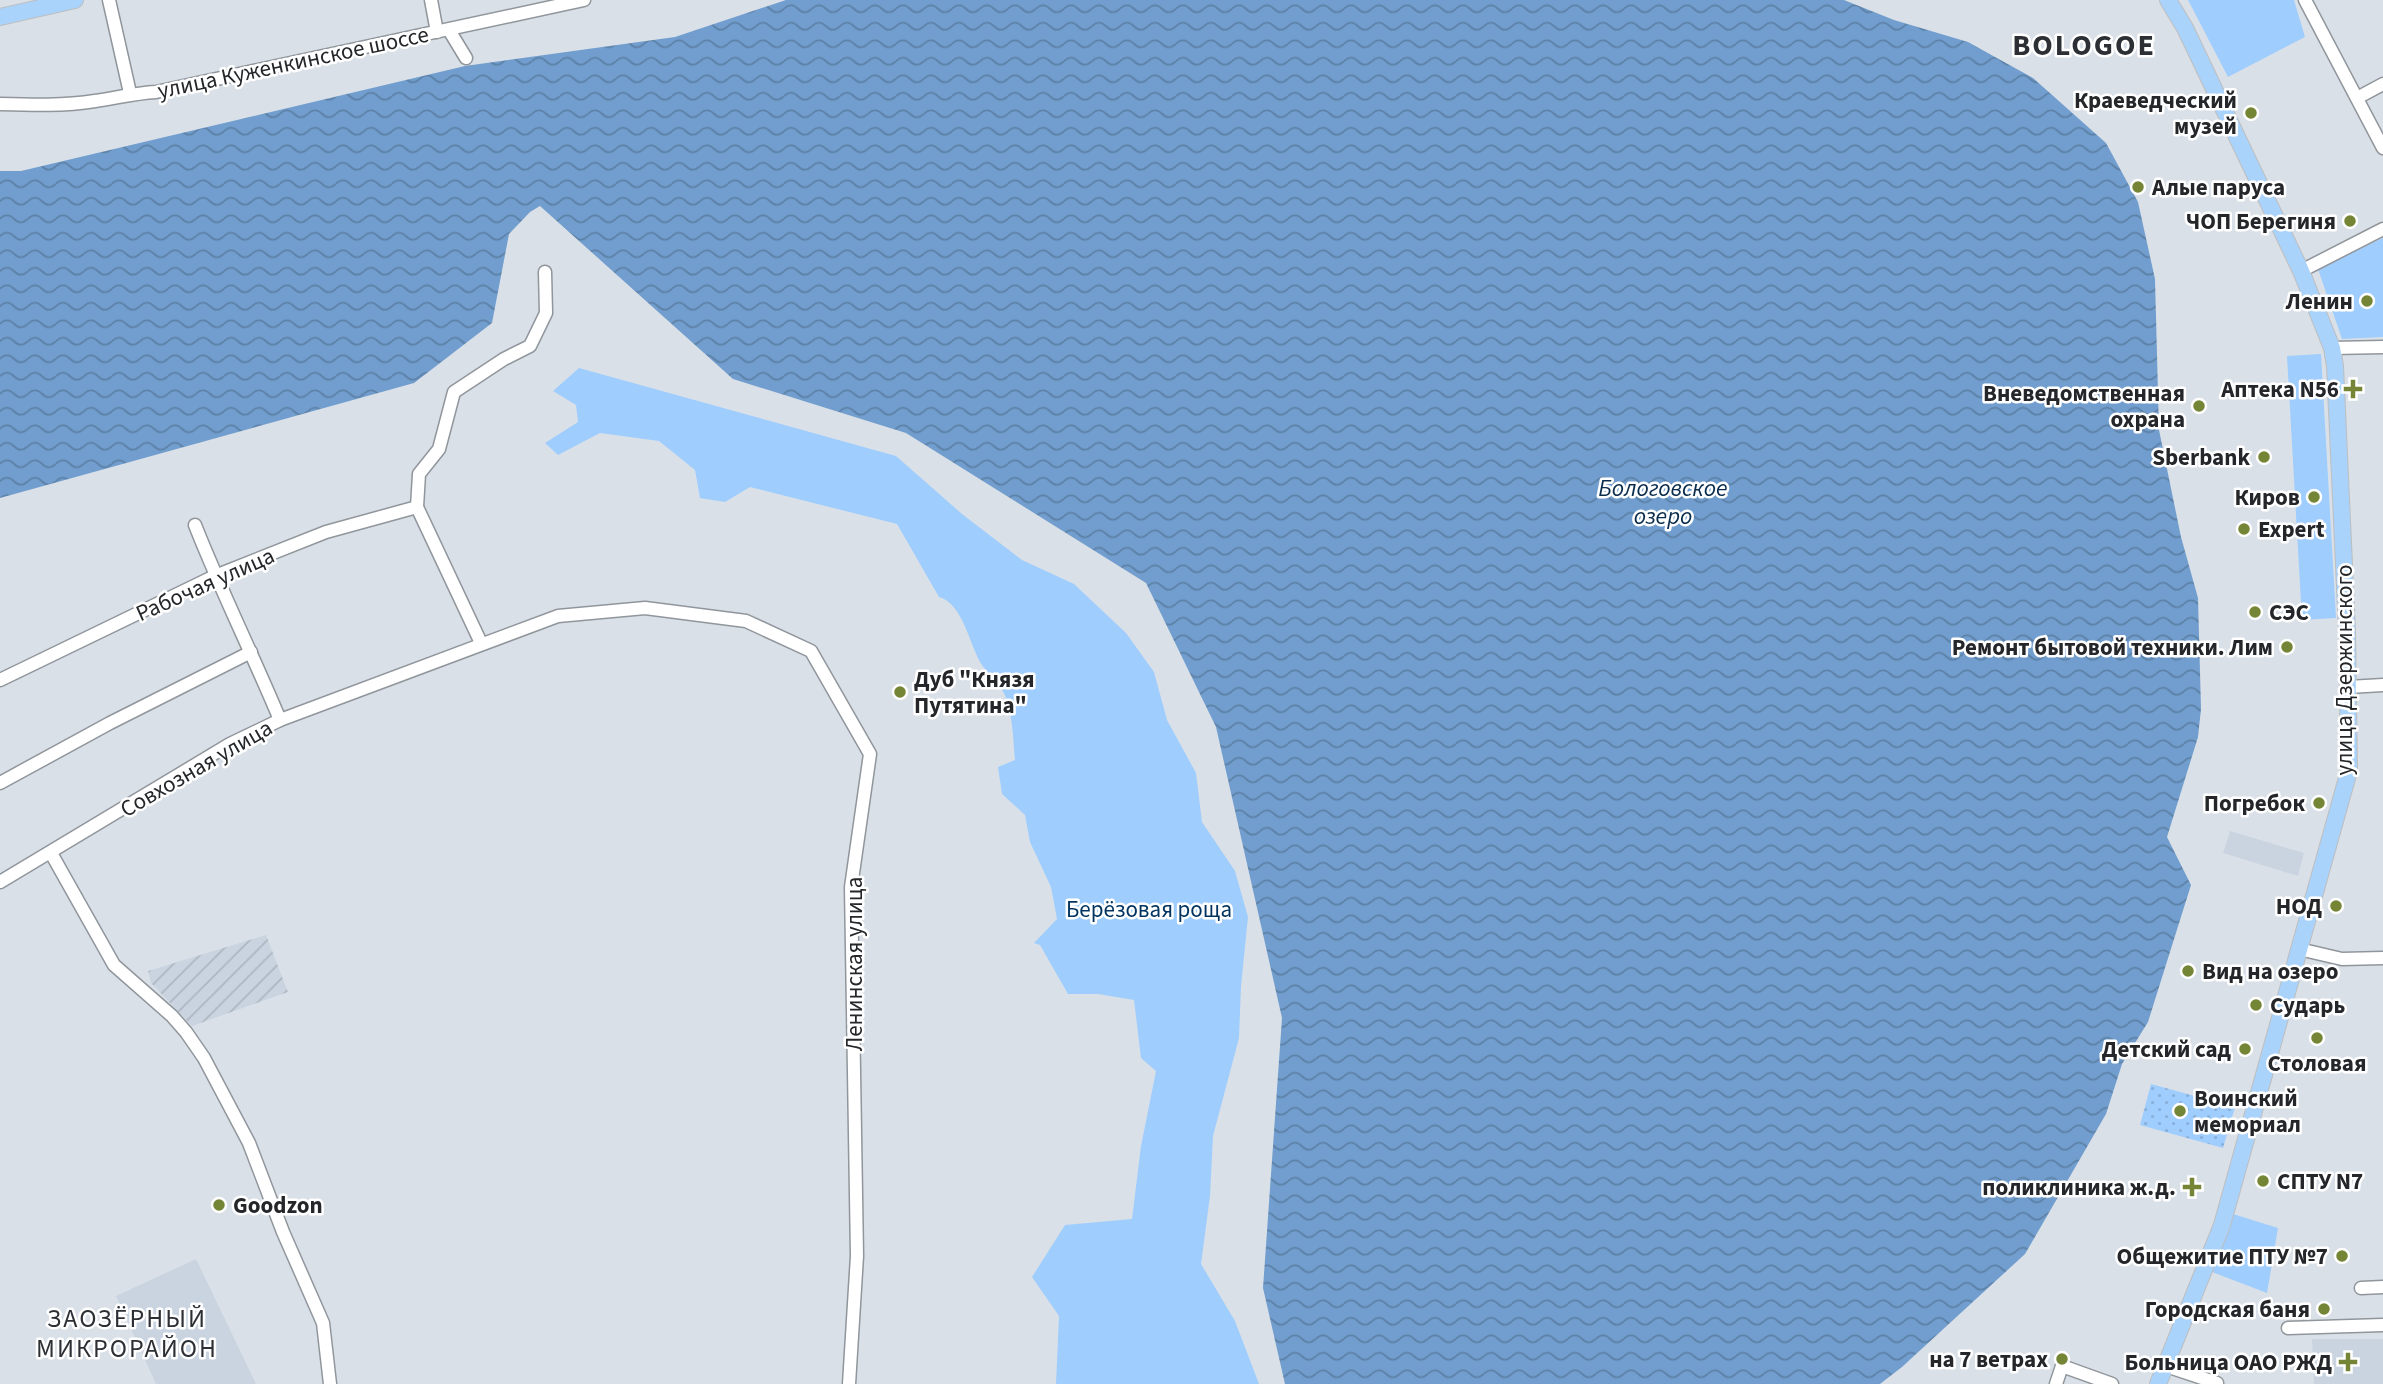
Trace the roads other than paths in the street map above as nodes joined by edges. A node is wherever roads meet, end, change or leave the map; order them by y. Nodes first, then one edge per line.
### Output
1 (75, 0) edge
2 (109, 0) edge
3 (431, 0) edge
4 (584, 0) edge
5 (2168, 0) edge
6 (2305, 0) edge
7 (0, 17) edge
8 (443, 31) junction
9 (466, 58) dead end
10 (2383, 84) edge
11 (131, 93) junction
12 (2357, 98) junction
13 (0, 104) edge
14 (2383, 148) edge
15 (2383, 229) edge
16 (2301, 271) junction
17 (545, 272) dead end
18 (2383, 347) edge
19 (2332, 348) junction
20 (417, 507) junction
21 (195, 526) dead end
22 (215, 576) junction
23 (481, 643) junction
24 (251, 652) junction
25 (0, 680) edge
26 (2383, 685) edge
27 (2348, 687) junction
28 (280, 720) junction
29 (0, 783) edge
30 (51, 853) junction
31 (0, 882) edge
32 (2299, 949) junction
33 (2383, 958) edge
34 (2383, 1287) edge
35 (2361, 1288) dead end
36 (2383, 1325) edge
37 (2288, 1328) dead end
38 (2166, 1366) junction
39 (2217, 1383) edge
40 (330, 1384) edge
41 (849, 1384) edge
42 (2056, 1384) edge
43 (2112, 1384) edge
44 (2158, 1384) edge

1 - 7 main road
2 - 11 street
3 - 8 street
4 - 8 street, улица Куженкинское шоссе
5 - 16 main road, улица Дзержинского
6 - 12 street
8 - 9 street
8 - 11 street, улица Куженкинское шоссе
10 - 12 street
11 - 13 street, улица Куженкинское шоссе
12 - 14 street
15 - 16 street
16 - 19 main road, улица Дзержинского
17 - 20 street
18 - 19 street
19 - 27 main road, улица Дзержинского
20 - 22 street, Рабочая улица
20 - 23 street
21 - 22 street
22 - 24 street
22 - 25 street, Рабочая улица
23 - 28 street, Совхозная улица
23 - 41 street, Ленинская улица
24 - 28 street
24 - 29 street
26 - 27 street
27 - 32 main road, улица Дзержинского
28 - 30 street, Совхозная улица
30 - 31 street, Совхозная улица
30 - 40 street
32 - 33 street
32 - 38 main road, улица Дзержинского
34 - 35 street
36 - 37 street
38 - 39 street
38 - 44 main road, улица Дзержинского
42 - 43 street

